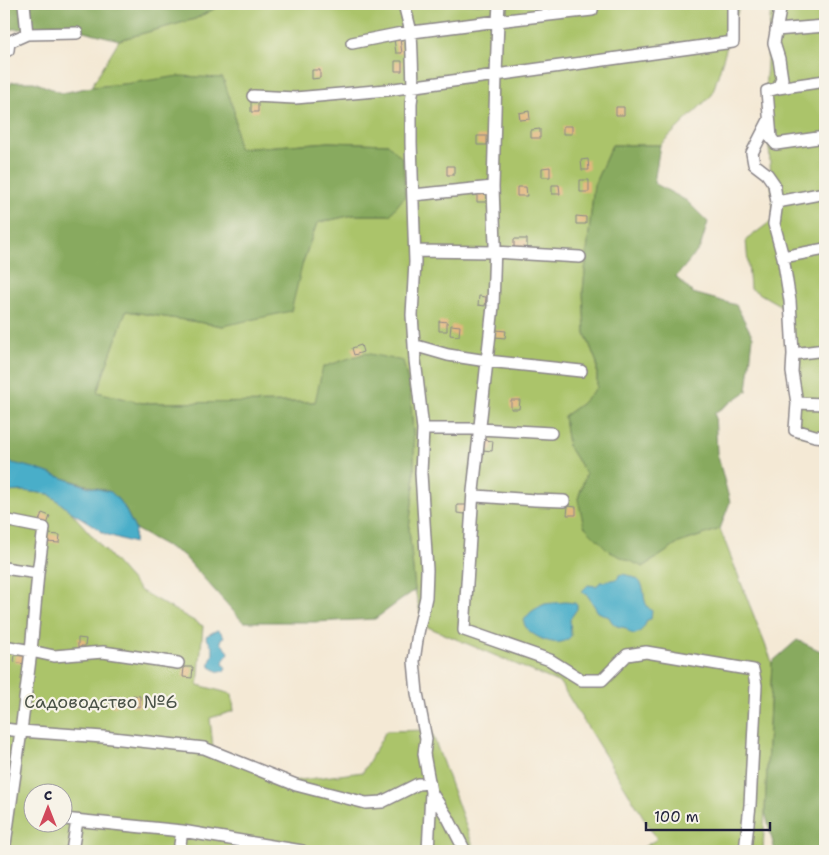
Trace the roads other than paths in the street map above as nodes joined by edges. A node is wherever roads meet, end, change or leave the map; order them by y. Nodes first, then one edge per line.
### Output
1 (24, 4) edge
2 (404, 4) edge
3 (499, 4) edge
4 (593, 4) edge
5 (733, 4) edge
6 (781, 4) edge
7 (498, 21) junction
8 (825, 26) edge
9 (776, 30) junction
10 (411, 32) junction
11 (77, 33) dead end
12 (27, 34) junction
13 (352, 43) dead end
14 (4, 50) edge
15 (496, 75) junction
16 (825, 81) edge
17 (413, 87) junction
18 (778, 88) junction
19 (253, 96) dead end
20 (769, 120) junction
21 (825, 137) edge
22 (493, 187) junction
23 (825, 193) edge
24 (413, 195) junction
25 (776, 202) junction
26 (825, 249) edge
27 (415, 251) junction
28 (494, 252) junction
29 (580, 257) dead end
30 (783, 257) junction
31 (414, 346) junction
32 (825, 350) edge
33 (793, 354) junction
34 (486, 361) junction
35 (580, 371) dead end
36 (796, 403) junction
37 (825, 404) edge
38 (422, 429) junction
39 (479, 429) junction
40 (551, 433) dead end
41 (825, 438) edge
42 (472, 491) junction
43 (564, 501) dead end
44 (4, 520) edge
45 (4, 568) edge
46 (38, 573) junction
47 (4, 646) edge
48 (31, 651) junction
49 (178, 663) dead end
50 (4, 729) edge
51 (21, 731) junction
52 (430, 787) junction
53 (6, 814) edge
54 (72, 820) edge
55 (77, 821) junction
56 (182, 831) junction
57 (288, 850) edge
58 (4, 851) edge
59 (72, 851) edge
60 (179, 851) edge
61 (302, 851) edge
62 (428, 851) edge
63 (465, 851) edge
64 (745, 851) edge

1 - 12 lane
2 - 10 lane
3 - 7 lane
4 - 7 lane
5 - 15 lane
6 - 9 lane
7 - 10 lane
7 - 15 lane
8 - 9 lane
9 - 18 lane
10 - 13 lane
10 - 17 lane
11 - 12 lane
12 - 14 lane
15 - 17 lane
15 - 22 lane
16 - 18 lane
17 - 19 lane
17 - 24 lane
18 - 20 lane
20 - 21 lane
20 - 25 lane
22 - 24 lane
22 - 28 lane
23 - 25 lane
24 - 27 lane
25 - 30 lane
26 - 30 lane
27 - 28 lane
27 - 31 lane
28 - 29 lane
28 - 34 lane
30 - 33 lane
31 - 34 lane
31 - 38 lane
32 - 33 lane
33 - 36 lane
34 - 35 lane
34 - 39 lane
36 - 37 lane
36 - 41 lane
38 - 39 lane
38 - 52 lane
39 - 40 lane
39 - 42 lane
42 - 43 lane
42 - 64 lane
44 - 46 lane
45 - 46 lane
46 - 48 lane
47 - 48 lane
48 - 49 lane
48 - 51 lane
50 - 51 lane
51 - 52 lane
51 - 53 lane
52 - 62 lane
52 - 63 lane
53 - 58 lane
54 - 55 lane
55 - 56 lane
55 - 59 lane
56 - 57 lane
56 - 60 lane
57 - 61 lane

